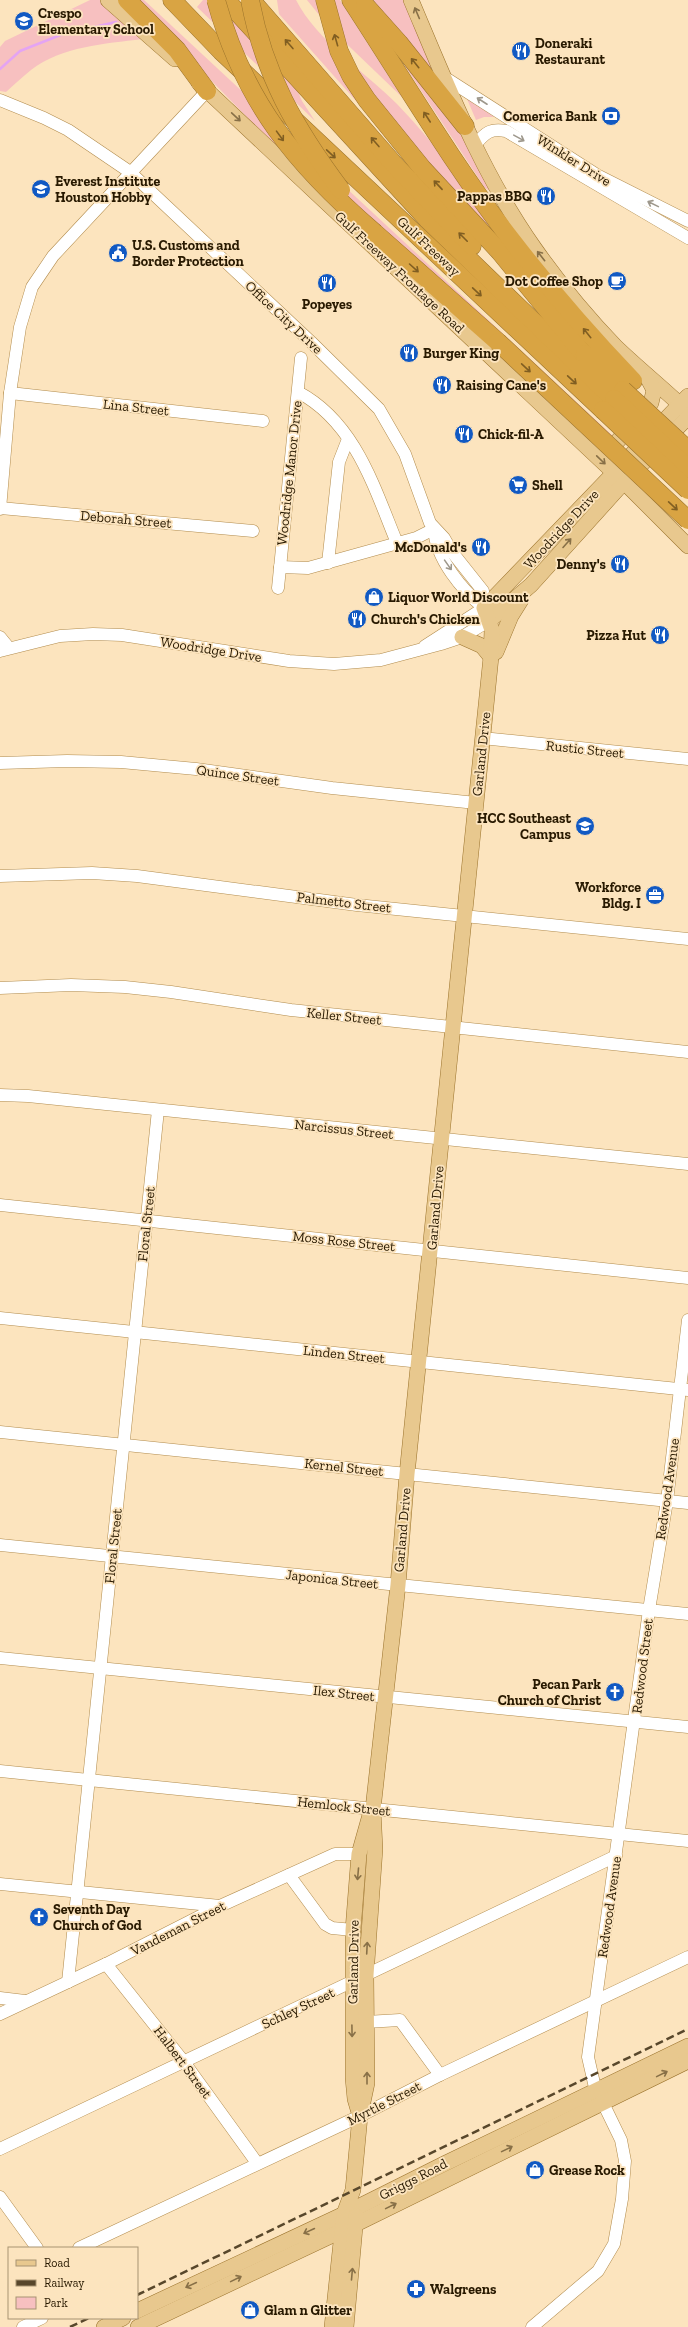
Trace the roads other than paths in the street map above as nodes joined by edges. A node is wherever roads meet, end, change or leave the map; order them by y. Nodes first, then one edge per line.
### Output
1 (108, 0) edge
2 (127, 0) edge
3 (158, 0) edge
4 (172, 0) edge
5 (216, 0) edge
6 (226, 0) edge
7 (325, 0) edge
8 (351, 0) edge
9 (360, 0) edge
10 (411, 0) edge
11 (252, 2) edge
12 (221, 51) junction
13 (444, 77) junction
14 (207, 91) junction
15 (0, 100) edge
16 (465, 126) junction
17 (475, 145) junction
18 (130, 172) junction
19 (688, 222) edge
20 (374, 232) junction
21 (688, 238) edge
22 (582, 352) junction
23 (301, 358) dead end
24 (623, 390) junction
25 (298, 392) junction
26 (10, 393) junction
27 (685, 404) edge
28 (550, 412) junction
29 (688, 417) edge
30 (263, 421) dead end
31 (348, 439) junction
32 (688, 439) edge
33 (688, 450) edge
34 (688, 469) edge
35 (619, 477) junction
36 (688, 490) edge
37 (0, 508) edge
38 (688, 520) edge
39 (667, 524) junction
40 (434, 529) junction
41 (253, 531) dead end
42 (397, 543) junction
43 (688, 546) edge
44 (328, 563) junction
45 (280, 567) junction
46 (531, 585) junction
47 (278, 588) dead end
48 (487, 614) junction
49 (0, 637) edge
50 (462, 637) junction
51 (423, 648) junction
52 (4, 650) edge
53 (491, 662) junction
54 (482, 738) junction
55 (688, 759) edge
56 (0, 763) edge
57 (476, 804) junction
58 (0, 876) edge
59 (466, 916) junction
60 (688, 939) edge
61 (0, 988) edge
62 (453, 1028) junction
63 (688, 1052) edge
64 (0, 1095) edge
65 (158, 1110) junction
66 (442, 1138) junction
67 (688, 1164) edge
68 (0, 1205) edge
69 (146, 1219) junction
70 (431, 1251) junction
71 (688, 1278) edge
72 (0, 1318) edge
73 (688, 1320) edge
74 (135, 1332) junction
75 (419, 1362) junction
76 (684, 1390) edge
77 (0, 1432) edge
78 (123, 1444) junction
79 (407, 1474) junction
80 (667, 1501) junction
81 (688, 1503) edge
82 (0, 1545) edge
83 (112, 1556) junction
84 (398, 1585) junction
85 (649, 1610) junction
86 (688, 1614) edge
87 (0, 1658) edge
88 (100, 1668) junction
89 (385, 1697) junction
90 (634, 1722) junction
91 (688, 1727) edge
92 (0, 1771) edge
93 (88, 1780) junction
94 (373, 1809) junction
95 (620, 1834) junction
96 (688, 1841) edge
97 (360, 1854) junction
98 (616, 1856) junction
99 (289, 1875) junction
100 (0, 1884) edge
101 (77, 1892) junction
102 (220, 1906) junction
103 (352, 1930) junction
104 (688, 1957) edge
105 (106, 1964) junction
106 (366, 1975) junction
107 (68, 1982) junction
108 (351, 1983) junction
109 (0, 1998) edge
110 (25, 2001) junction
111 (596, 2001) junction
112 (0, 2014) edge
113 (366, 2022) junction
114 (688, 2051) edge
115 (184, 2062) junction
116 (440, 2075) junction
117 (599, 2097) junction
118 (360, 2116) junction
119 (0, 2149) edge
120 (446, 2162) junction
121 (257, 2163) junction
122 (453, 2176) junction
123 (0, 2197) edge
124 (351, 2211) junction
125 (356, 2224) junction
126 (342, 2230) junction
127 (36, 2247) edge
128 (81, 2247) edge
129 (163, 2306) junction
130 (138, 2311) edge
131 (40, 2319) edge
132 (121, 2319) edge
133 (23, 2327) edge
134 (104, 2327) edge
135 (138, 2327) edge
136 (332, 2327) edge
137 (346, 2327) edge
138 (532, 2327) edge

1 - 14 main road, Gulf Freeway Frontage Road
2 - 14 highway
3 - 12 highway
4 - 12 highway, Gulf Freeway
5 -> 20 highway, bridge
6 - 24 highway, Gulf Freeway
22 -> 7 highway
24 -> 8 highway
16 -> 9 highway
13 -> 10 main road
11 - 20 highway, bridge
22 -> 11 highway, Gulf Freeway
12 -> 24 highway, Gulf Freeway
13 - 16 main road
19 -> 13 street, Winkler Drive
14 - 18 street
14 -> 28 main road, Gulf Freeway Frontage Road
15 - 18 street, Office City Drive
16 - 17 main road
17 -> 21 street, Winkler Drive
24 -> 17 main road
18 - 26 street
18 - 40 street, Office City Drive
20 -> 38 highway, bridge
22 - 24 highway, Gulf Freeway
23 - 25 street, Woodridge Manor Drive
24 - 27 main road
24 - 28 main road
24 - 33 highway, bridge
24 - 34 highway, Gulf Freeway, bridge
24 - 36 highway, Gulf Freeway, bridge
25 - 31 street
25 - 45 street, Woodridge Manor Drive
26 - 30 street, Lina Street
26 - 37 street
27 - 35 main road, Woodridge Drive
28 -> 35 main road, Gulf Freeway Frontage Road
29 - 35 main road, Woodridge Drive
31 - 42 street
31 - 44 street
32 - 39 main road
35 - 39 main road, Gulf Freeway Frontage Road
46 -> 35 main road, Woodridge Drive
35 - 48 main road, Woodridge Drive
37 - 41 street, Deborah Street
39 - 43 main road, Gulf Freeway Frontage Road
40 - 42 street
40 - 48 street, Office City Drive
42 - 44 street
44 - 45 street
45 - 47 street, Woodridge Manor Drive
46 - 48 main road, Woodridge Drive
46 - 53 main road
48 - 50 street, Woodridge Drive
48 - 51 street, Woodridge Drive
48 - 53 main road, Garland Drive
49 - 52 street
50 - 51 street, Woodridge Drive
50 - 53 main road
51 - 52 street, Woodridge Drive
53 - 54 main road, Garland Drive
54 - 55 street, Rustic Street
54 - 57 main road, Garland Drive
56 - 57 street, Quince Street
57 - 59 main road, Garland Drive
58 - 59 street, Palmetto Street
59 - 60 street, Palmetto Street
59 - 62 main road, Garland Drive
61 - 62 street, Keller Street
62 - 63 street, Keller Street
62 - 66 main road, Garland Drive
64 - 65 street, Narcissus Street
65 - 66 street, Narcissus Street
65 - 69 street, Floral Street
66 - 67 street, Narcissus Street
66 - 70 main road, Garland Drive
68 - 69 street, Moss Rose Street
69 - 70 street, Moss Rose Street
69 - 74 street, Floral Street
70 - 71 street, Moss Rose Street
70 - 75 main road, Garland Drive
72 - 74 street, Linden Street
73 - 76 street, Redwood Avenue
74 - 75 street, Linden Street
74 - 78 street, Floral Street
75 - 76 street, Linden Street
75 - 79 main road, Garland Drive
76 - 80 street, Redwood Avenue
77 - 78 street, Kernel Street
78 - 79 street, Kernel Street
78 - 83 street, Floral Street
79 - 80 street, Kernel Street
79 - 84 main road, Garland Drive
80 - 81 street, Kernel Street
80 - 85 street, Redwood Avenue
82 - 83 street, Japonica Street
83 - 84 street, Japonica Street
83 - 88 street, Floral Street
84 - 85 street, Japonica Street
84 - 89 main road, Garland Drive
85 - 86 street, Japonica Street
85 - 90 street, Redwood Street
87 - 88 street, Ilex Street
88 - 89 street, Ilex Street
88 - 93 street, Floral Street
89 - 90 street, Ilex Street
89 - 94 main road, Garland Drive
90 - 91 street, Ilex Street
90 - 95 street, Redwood Avenue
92 - 93 street, Hemlock Street
93 - 94 street, Hemlock Street
93 - 101 street, Floral Street
94 - 95 street, Hemlock Street
94 - 97 main road, Garland Drive
106 -> 94 main road, Garland Drive
95 - 96 street, Hemlock Street
95 - 98 street, Redwood Avenue
97 - 99 street, Vandeman Street
97 -> 103 main road, Garland Drive
98 - 106 street, Schley Street
98 - 111 street, Redwood Avenue
99 - 102 street, Vandeman Street
99 - 103 street
100 - 101 street
101 - 102 street
101 - 107 street, Floral Street
102 - 105 street, Vandeman Street
103 - 108 main road, Garland Drive
104 - 111 street, Myrtle Street
105 - 107 street, Vandeman Street
105 - 115 street, Halbert Street
106 - 108 street, Schley Street
106 - 113 main road, Garland Drive
107 - 110 street, Vandeman Street
108 - 115 street, Schley Street
108 -> 118 main road, Garland Drive
109 - 110 street
110 - 112 street, Vandeman Street
111 - 116 street, Myrtle Street
111 - 117 street, Redwood Avenue
113 - 116 street
118 -> 113 main road, Garland Drive
117 -> 114 main road, Griggs Road
114 - 117 main road, Griggs Road
115 - 119 street, Schley Street
115 - 121 street, Halbert Street
116 - 118 street, Myrtle Street
117 - 120 main road, Griggs Road
122 -> 117 main road, Griggs Road
117 - 138 street
118 - 121 street, Myrtle Street
118 - 124 main road, Garland Drive
120 - 122 main road
120 - 124 main road, Griggs Road
121 - 128 street, Myrtle Street
125 -> 122 main road, Griggs Road
123 - 127 street
124 - 125 main road
124 - 126 main road
124 -> 129 main road, Griggs Road
125 - 126 main road, Griggs Road
137 -> 125 main road
129 -> 126 main road, Griggs Road
126 - 136 main road
129 - 130 main road, Griggs Road
129 - 135 main road, Griggs Road
131 - 133 street
132 - 134 main road

